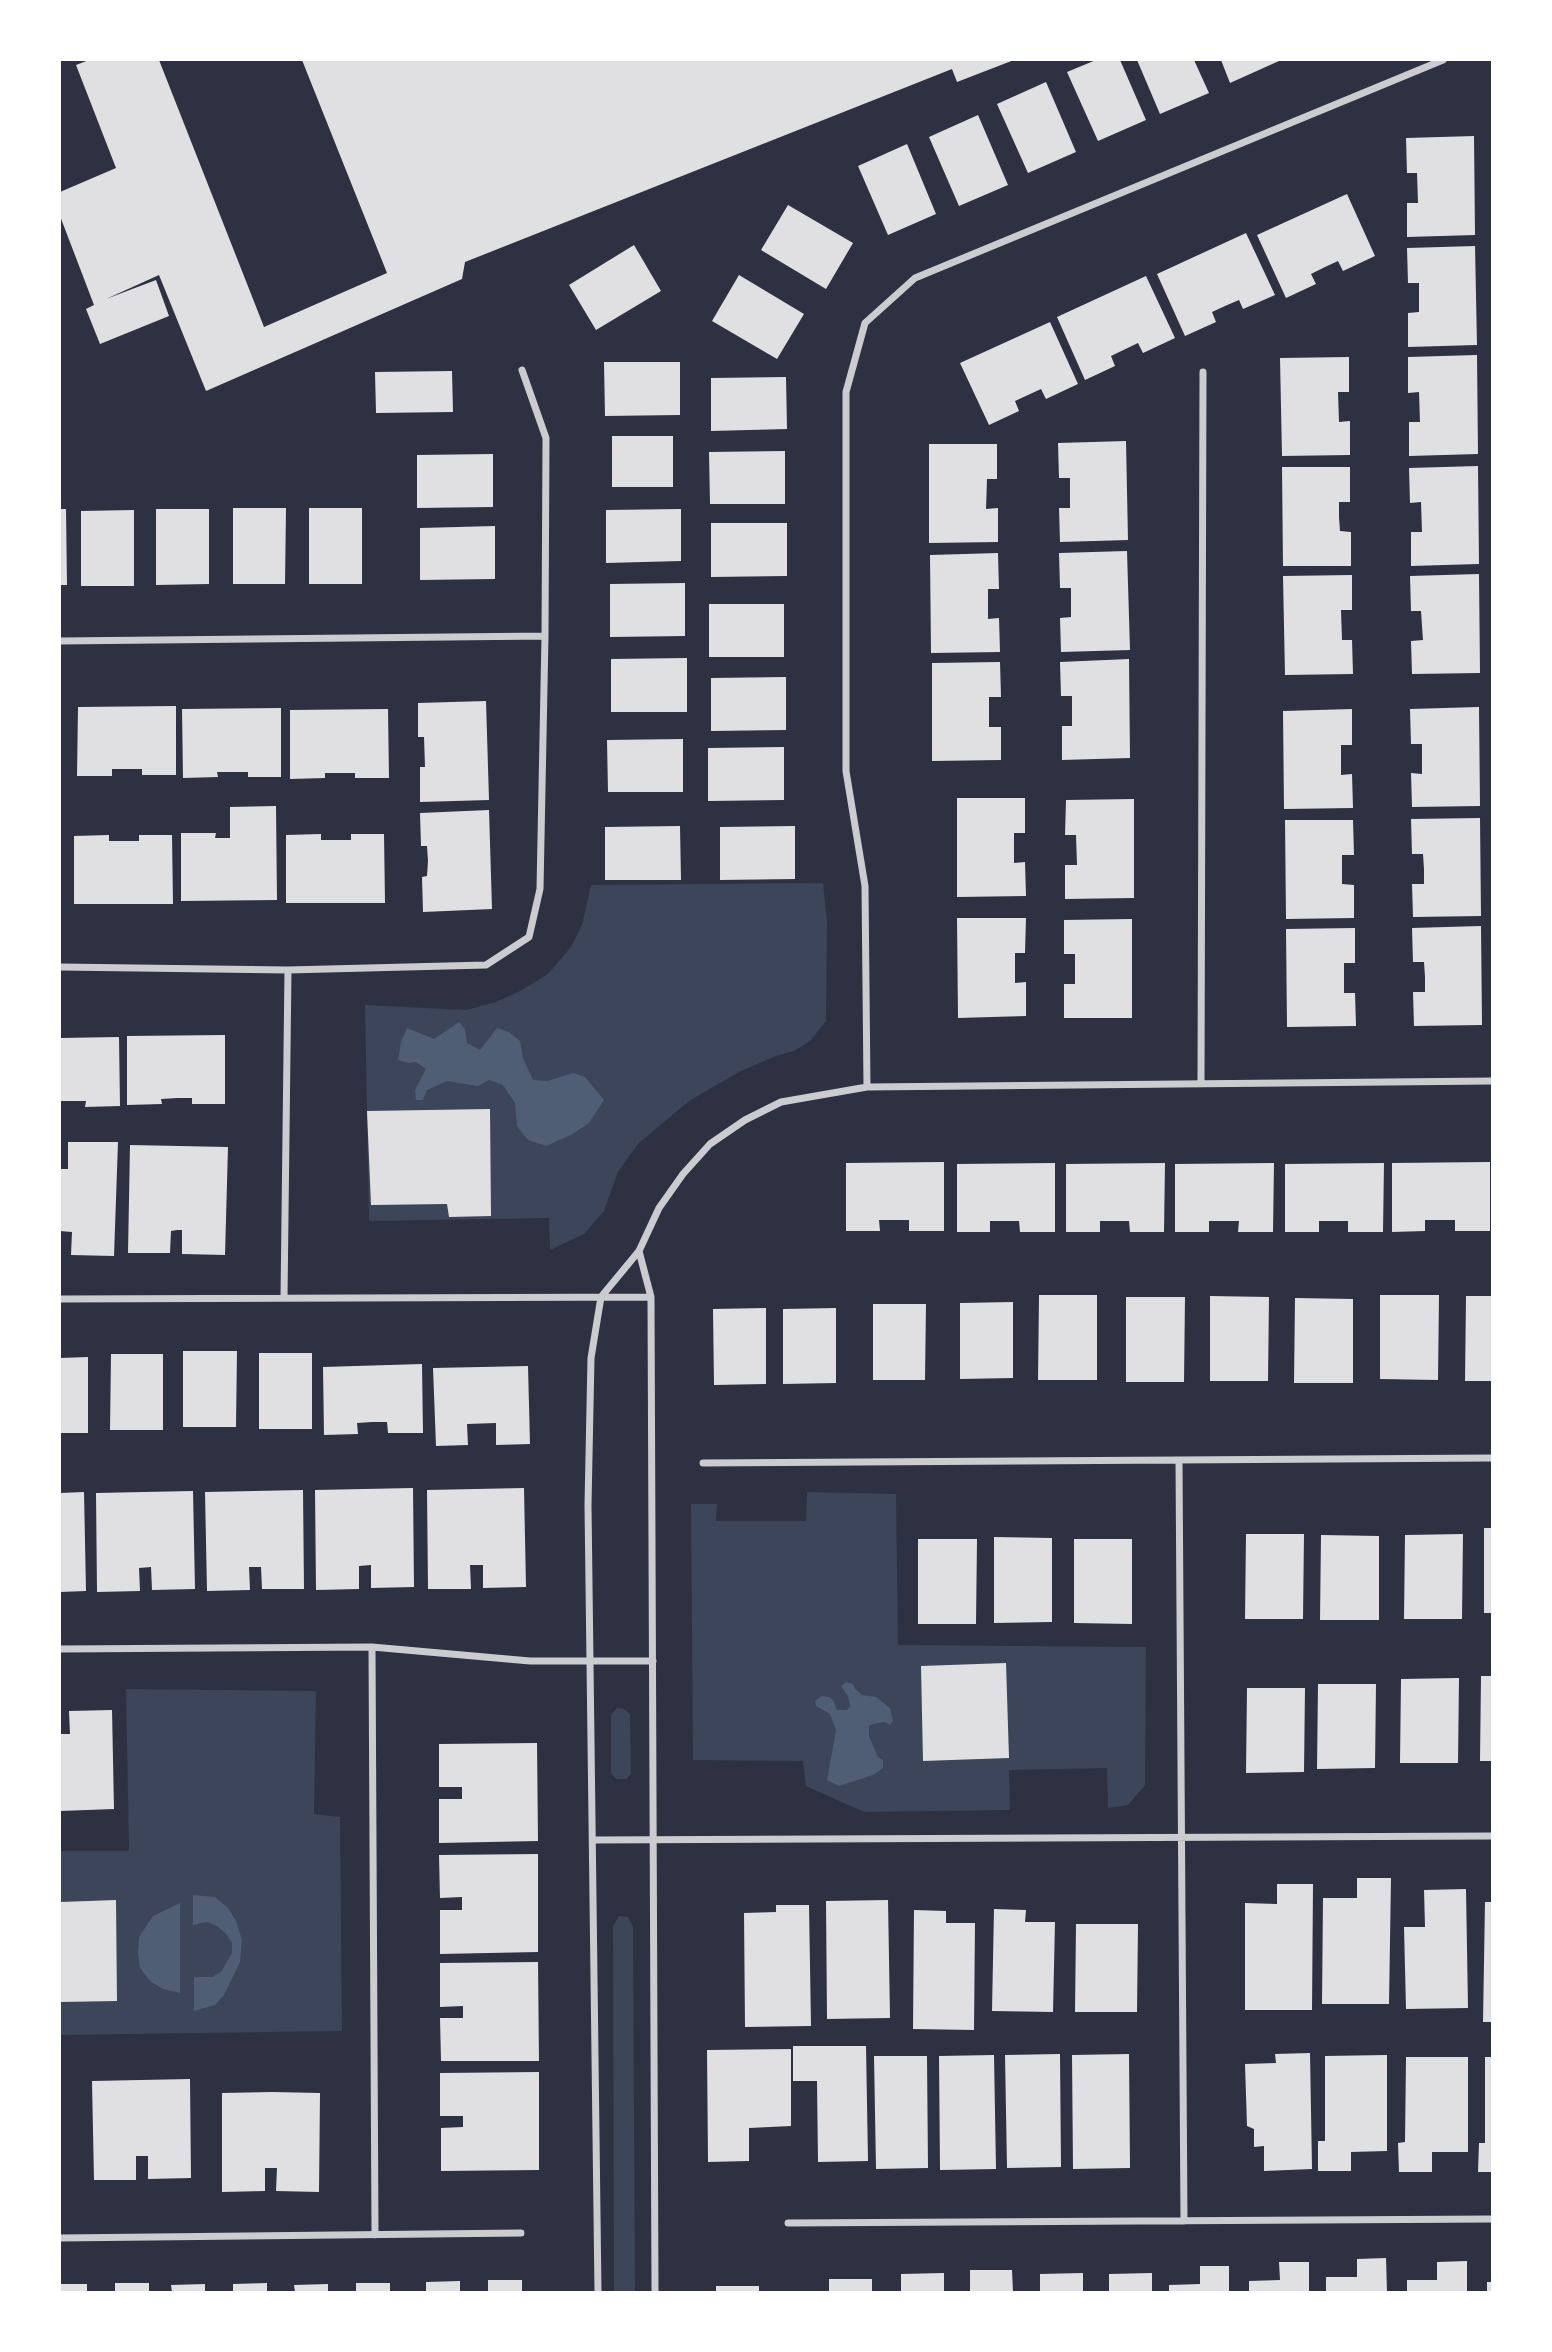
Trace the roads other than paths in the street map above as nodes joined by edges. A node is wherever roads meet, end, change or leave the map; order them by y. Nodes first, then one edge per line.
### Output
1 (1443, 60) edge
2 (522, 370) dead end
3 (1203, 372) dead end
4 (545, 636) junction
5 (60, 641) edge
6 (60, 967) edge
7 (288, 970) junction
8 (1493, 1081) edge
9 (1201, 1084) junction
10 (867, 1087) junction
11 (639, 1251) junction
12 (601, 1297) junction
13 (651, 1297) junction
14 (284, 1298) junction
15 (60, 1299) edge
16 (1493, 1458) edge
17 (1179, 1460) junction
18 (703, 1463) dead end
19 (372, 1647) junction
20 (60, 1649) edge
21 (591, 1660) junction
22 (653, 1661) junction
23 (1493, 1836) edge
24 (1182, 1838) junction
25 (593, 1840) junction
26 (653, 1840) junction
27 (1493, 2219) edge
28 (1184, 2221) junction
29 (788, 2223) dead end
30 (521, 2233) dead end
31 (376, 2235) junction
32 (60, 2238) edge
33 (597, 2292) edge
34 (655, 2292) edge

1 - 10 street
2 - 4 street
3 - 9 street
4 - 5 street
4 - 7 street
6 - 7 street
7 - 14 street
8 - 9 street
9 - 10 street
10 - 11 street
11 - 12 street
11 - 13 street
12 - 13 street
12 - 14 street
12 - 21 street
13 - 22 street
14 - 15 street
16 - 17 street
17 - 18 street
17 - 24 street
19 - 20 street
19 - 21 street
19 - 31 street
21 - 22 street
21 - 25 street
22 - 26 street
23 - 24 street
24 - 26 street
24 - 28 street
25 - 26 street
25 - 33 street
26 - 34 street
27 - 28 street
28 - 29 street
30 - 31 street
31 - 32 street

